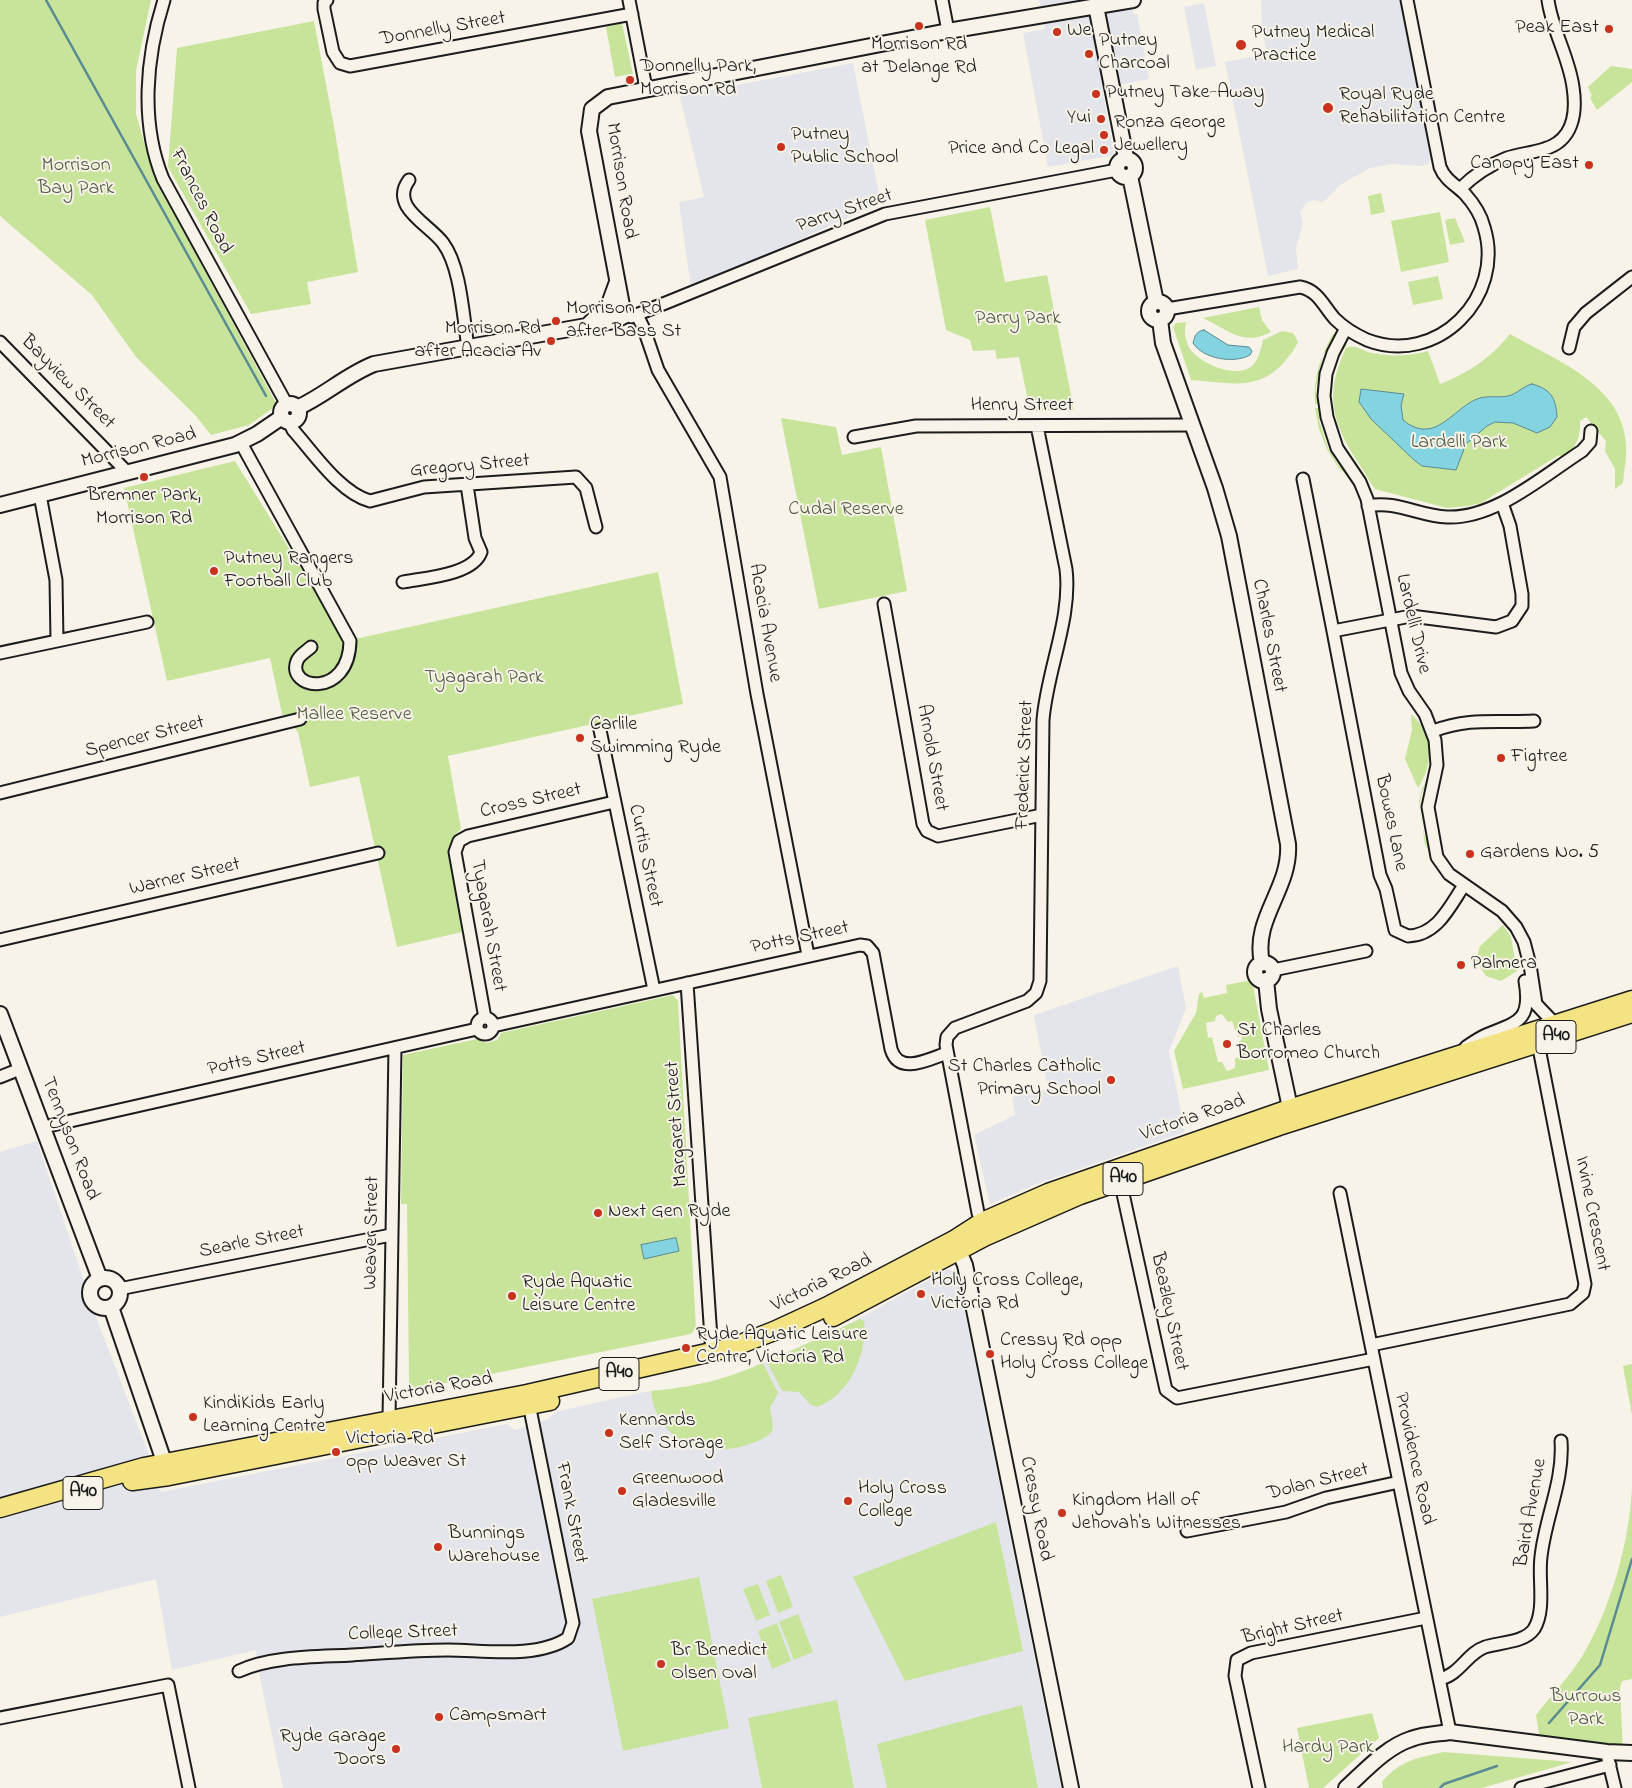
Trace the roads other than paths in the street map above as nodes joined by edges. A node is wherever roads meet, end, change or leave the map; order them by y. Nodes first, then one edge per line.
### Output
1 (164, 0) edge
2 (327, 0) edge
3 (629, 0) edge
4 (942, 0) edge
5 (1133, 0) edge
6 (1407, 0) edge
7 (1548, 0) edge
8 (1096, 3) edge
9 (632, 14) junction
10 (948, 32) junction
11 (646, 88) junction
12 (1126, 158) junction
13 (1117, 170) junction
14 (1130, 176) junction
15 (409, 180) dead end
16 (1460, 189) junction
17 (1632, 277) edge
18 (617, 282) junction
19 (1161, 311) junction
20 (630, 316) junction
21 (588, 325) junction
22 (1346, 328) junction
23 (0, 342) edge
24 (468, 347) junction
25 (1569, 348) dead end
26 (289, 413) junction
27 (1037, 426) junction
28 (1192, 426) junction
29 (1591, 431) dead end
30 (854, 437) dead end
31 (241, 443) junction
32 (127, 472) junction
33 (1303, 479) dead end
34 (467, 485) junction
35 (40, 495) junction
36 (1502, 503) junction
37 (0, 505) edge
38 (1368, 506) junction
39 (596, 527) dead end
40 (403, 582) dead end
41 (884, 604) dead end
42 (1390, 620) junction
43 (148, 622) dead end
44 (1332, 631) junction
45 (57, 640) junction
46 (311, 647) dead end
47 (0, 653) edge
48 (300, 718) dead end
49 (1534, 721) dead end
50 (600, 730) dead end
51 (1433, 731) junction
52 (0, 793) edge
53 (614, 802) junction
54 (1042, 815) junction
55 (459, 842) joint
56 (378, 853) dead end
57 (1464, 885) junction
58 (1516, 928) junction
59 (0, 940) edge
60 (1366, 952) dead end
61 (808, 955) junction
62 (1267, 971) junction
63 (687, 983) junction
64 (654, 990) junction
65 (1632, 1000) edge
66 (1632, 1013) edge
67 (0, 1014) edge
68 (489, 1022) junction
69 (1555, 1024) junction
70 (1538, 1042) junction
71 (395, 1048) junction
72 (947, 1053) junction
73 (1453, 1055) junction
74 (20, 1069) junction
75 (0, 1077) edge
76 (1291, 1115) junction
77 (44, 1127) junction
78 (1120, 1180) junction
79 (1340, 1193) dead end
80 (982, 1222) junction
81 (391, 1235) junction
82 (957, 1246) junction
83 (100, 1279) junction
84 (120, 1288) junction
85 (111, 1306) junction
86 (1371, 1345) junction
87 (712, 1353) junction
88 (1374, 1359) junction
89 (528, 1400) junction
90 (389, 1419) junction
91 (1561, 1441) dead end
92 (168, 1469) junction
93 (1399, 1482) junction
94 (0, 1508) edge
95 (0, 1520) edge
96 (1187, 1531) dead end
97 (1426, 1618) junction
98 (568, 1638) joint
99 (239, 1671) dead end
100 (1439, 1679) junction
101 (0, 1718) edge
102 (1450, 1732) junction
103 (1632, 1753) edge
104 (1608, 1758) junction
105 (189, 1788) edge
106 (1071, 1788) edge
107 (1259, 1788) edge
108 (1346, 1788) edge
109 (1521, 1788) edge
110 (1614, 1788) edge

1 - 26 street, Frances Road
2 - 9 street, Donnelly Street
3 - 9 street
4 - 10 street
5 - 8 street, Morrison Road
6 - 16 street
7 - 16 street
8 - 10 street, Morrison Road
8 - 12 street
9 - 11 street
10 - 11 street, Morrison Road
11 - 18 street, Morrison Road
12 - 13 street
12 - 14 street
13 - 14 street
13 - 20 street, Parry Street
14 - 19 street, Charles Street
15 - 24 street
16 - 22 street
17 - 25 street
18 - 20 street, Morrison Road
18 - 21 street
19 - 22 street
19 - 28 street, Charles Street
20 - 21 street, Morrison Road
20 - 61 street, Acacia Avenue
21 - 24 street, Morrison Road
22 - 38 street, Lardelli Drive
23 - 32 street, Bayview Street
24 - 26 street, Morrison Road
26 - 31 street, Morrison Road
26 - 34 street, Gregory Street
27 - 28 street, Henry Street
27 - 30 street, Henry Street
27 - 54 street, Frederick Street
28 - 62 street, Charles Street
29 - 36 street
31 - 32 street, Morrison Road
31 - 46 street
32 - 35 street, Morrison Road
33 - 44 street, Bowes Lane
34 - 39 street, Gregory Street
34 - 40 street
35 - 37 street, Morrison Road
35 - 45 street
36 - 38 street
36 - 42 street
38 - 42 street, Lardelli Drive
41 - 54 street, Arnold Street
42 - 44 street
42 - 51 street, Lardelli Drive
43 - 45 street
44 - 57 street, Bowes Lane
45 - 47 street
48 - 52 street, Spencer Street
49 - 51 street
50 - 53 street, Curtis Street
51 - 57 street, Lardelli Drive
53 - 55 street, Cross Street
53 - 64 street, Curtis Street
54 - 72 street, Frederick Street
55 - 68 street, Tyagarah Street
56 - 59 street, Warner Street
57 - 58 street, Lardelli Drive
58 - 69 street, Lardelli Drive
58 - 73 street
60 - 62 street
61 - 63 street, Potts Street
61 - 72 street, Potts Street
62 - 76 street, Charles Street
63 - 64 street, Potts Street
63 - 87 street, Margaret Street
64 - 68 street, Potts Street
65 - 69 highway, Victoria Road / A40
66 - 70 highway, Victoria Road / A40
67 - 74 street, Tennyson Road
68 - 71 street, Potts Street
69 - 73 highway, Victoria Road / A40
70 - 76 highway, Victoria Road / A40
70 - 86 street, Irvine Crescent
71 - 77 street, Potts Street
71 - 81 street, Weaver Street
72 - 80 street
73 - 76 highway, Victoria Road / A40
74 - 75 street
74 - 77 street, Tennyson Road
76 - 78 highway, Victoria Road / A40
76 - 80 highway, Victoria Road / A40
77 - 83 street, Tennyson Road
78 - 82 highway, Victoria Road / A40
78 - 88 street, Beazley Street
79 - 86 street, Providence Road
80 - 82 highway, Victoria Road / A40
81 - 84 street, Searle Street
81 - 90 street, Weaver Street
82 - 87 highway, Victoria Road / A40
82 - 89 highway, Victoria Road / A40
82 - 106 street, Cressy Road
83 - 84 street
83 - 85 street
84 - 85 street
85 - 92 street
86 - 88 street, Providence Road
87 - 89 highway, Victoria Road / A40
88 - 93 street, Providence Road
89 - 90 highway, Victoria Road / A40
89 - 92 highway, Victoria Road / A40
89 - 98 street, Frank Street
90 - 92 highway, Victoria Road / A40
91 - 100 street, Baird Avenue
92 - 94 highway, Victoria Road / A40
92 - 95 highway, Victoria Road / A40
93 - 96 street, Dolan Street
93 - 97 street, Providence Road
97 - 100 street, Providence Road
97 - 107 street, Bright Street
98 - 99 street, College Street
100 - 102 street, Providence Road
101 - 105 street
102 - 104 street
102 - 108 street
103 - 104 street
104 - 109 street
104 - 110 street

